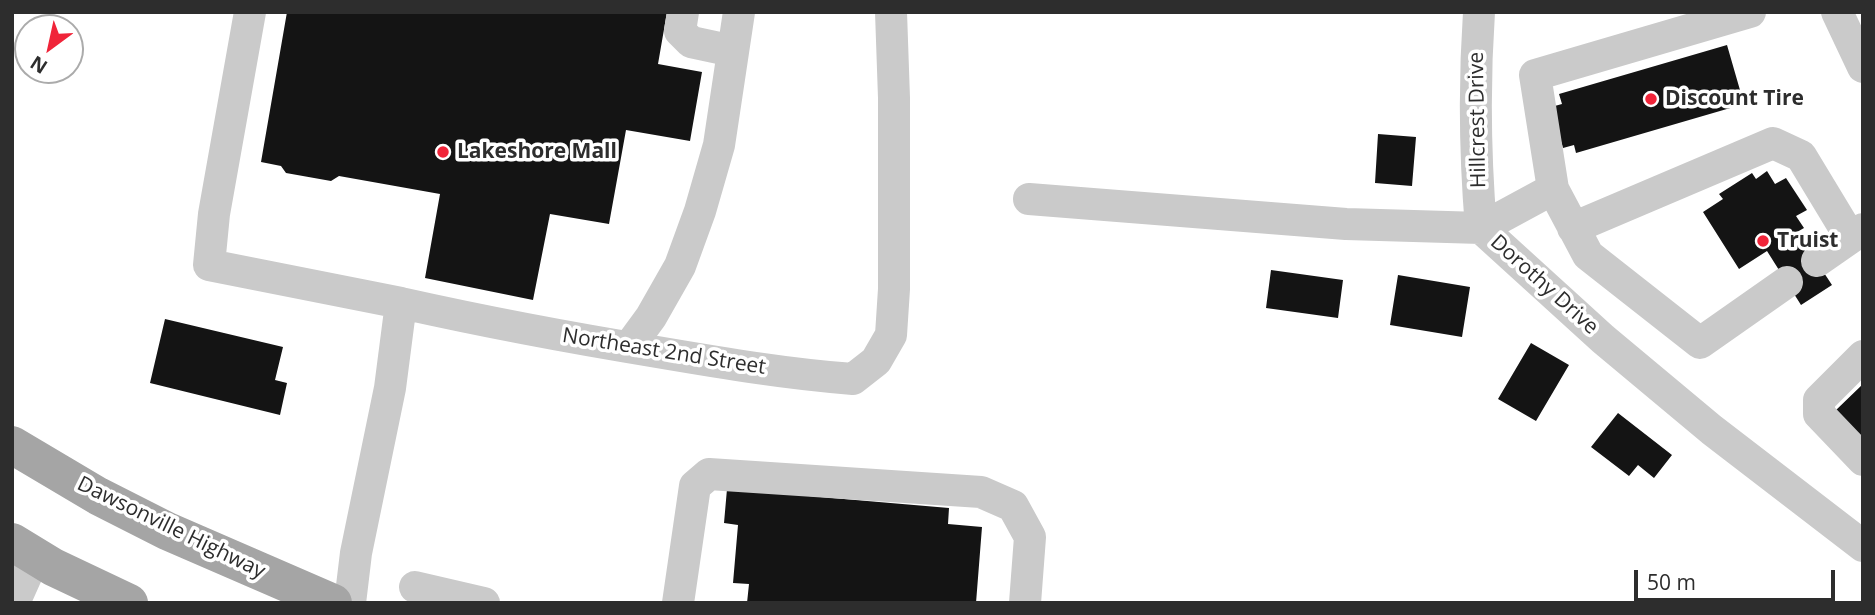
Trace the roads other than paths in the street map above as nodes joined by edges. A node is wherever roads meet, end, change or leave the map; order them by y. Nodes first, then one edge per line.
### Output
1 (250, 12) edge
2 (683, 12) edge
3 (739, 12) edge
4 (891, 12) edge
5 (1479, 12) edge
6 (1750, 12) edge
7 (1837, 12) edge
8 (733, 51) junction
9 (1863, 67) edge
10 (1553, 189) junction
11 (1029, 199) dead end
12 (1481, 228) junction
13 (1573, 228) junction
14 (1856, 233) edge
15 (1817, 261) dead end
16 (1787, 282) dead end
17 (401, 303) junction
18 (629, 347) junction
19 (1863, 356) edge
20 (12, 445) edge
21 (1863, 460) edge
22 (1863, 546) edge
23 (24, 549) edge
24 (415, 587) dead end
25 (14, 603) edge
26 (129, 603) edge
27 (333, 603) edge
28 (350, 603) edge
29 (484, 603) edge
30 (678, 603) edge
31 (1025, 603) edge

1 - 17 street, Northeast 2nd Street
2 - 8 street
3 - 8 street
4 - 18 street, Northeast 2nd Street
5 - 12 street, Hillcrest Drive
6 - 10 street
7 - 9 street
8 - 18 street
10 - 12 street
10 - 13 street
11 - 12 street, Dorothy Drive
12 - 22 street, Dorothy Drive
13 - 14 street
13 - 16 street
14 - 15 street
17 - 18 street, Northeast 2nd Street
17 - 28 street
19 - 21 street
20 - 27 main road, Dawsonville Highway
23 - 25 street
23 - 26 main road
24 - 29 street
30 - 31 street

